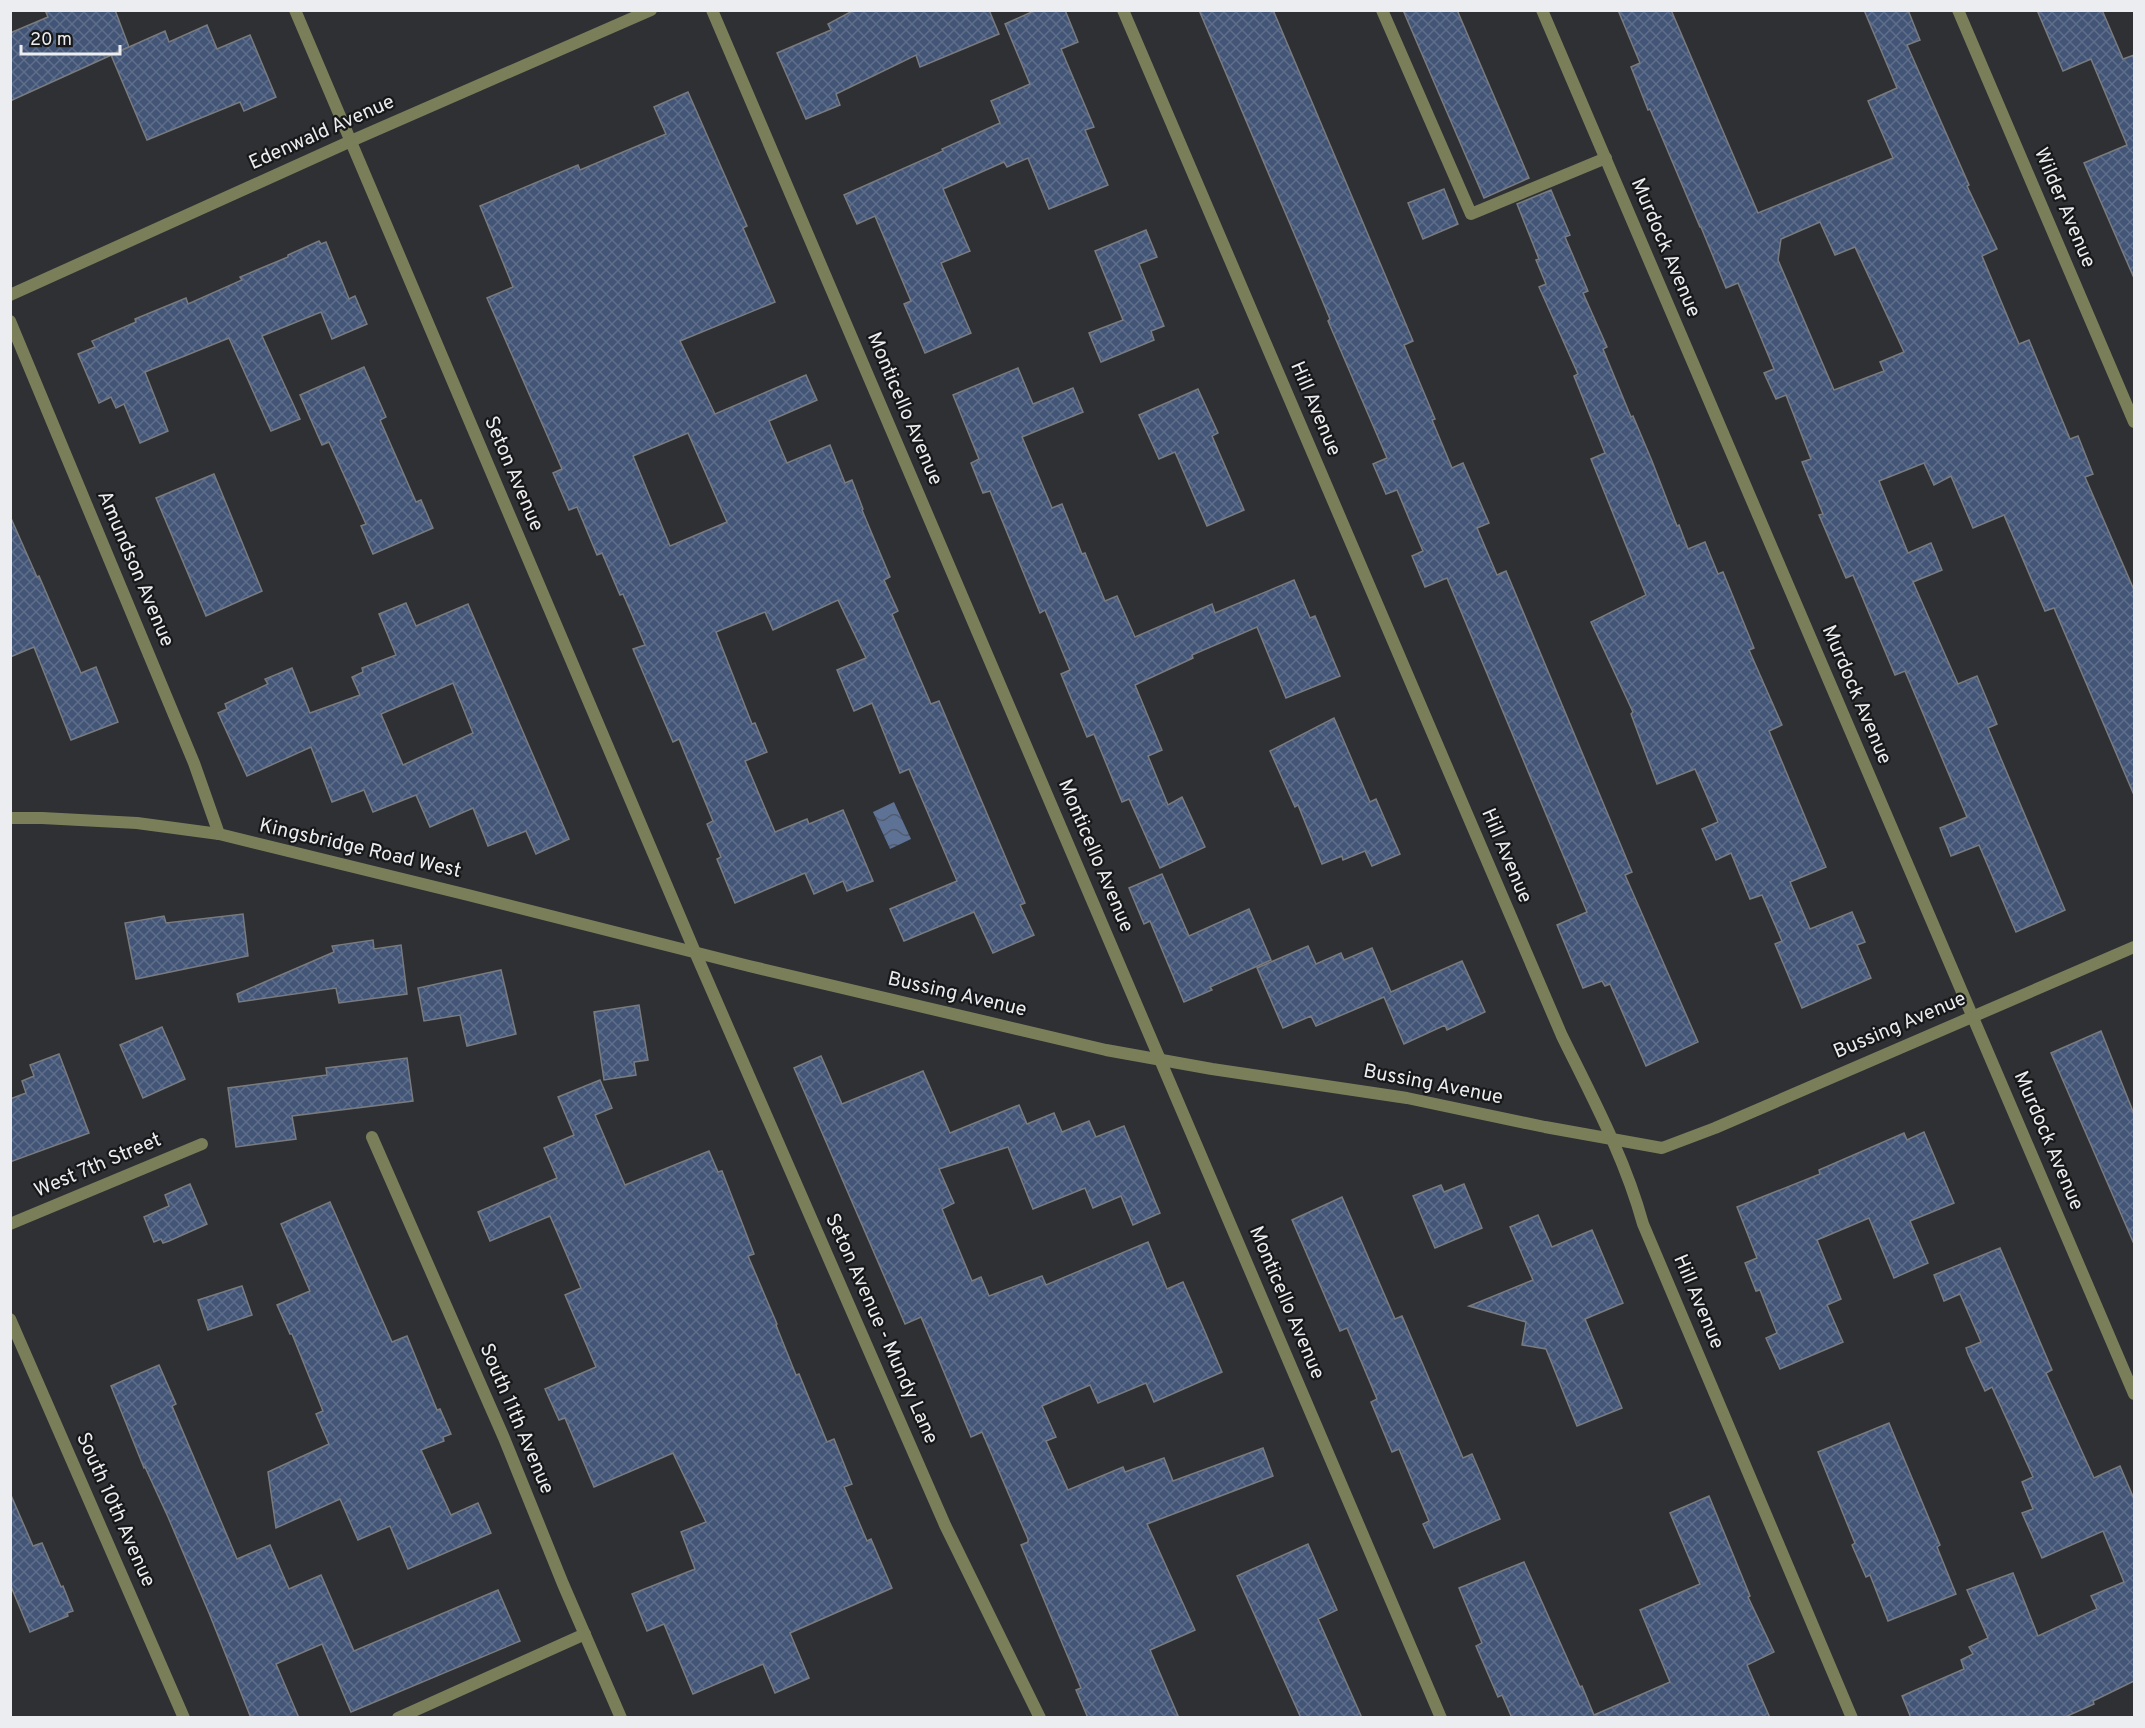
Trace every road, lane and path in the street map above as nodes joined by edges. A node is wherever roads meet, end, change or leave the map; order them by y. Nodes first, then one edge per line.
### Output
1 (295, 10) edge
2 (651, 10) edge
3 (712, 10) edge
4 (1123, 10) edge
5 (1382, 10) edge
6 (1542, 10) edge
7 (1958, 10) edge
8 (351, 141) junction
9 (1606, 159) junction
10 (10, 295) edge
11 (10, 321) edge
12 (2134, 422) edge
13 (10, 818) edge
14 (219, 834) junction
15 (2134, 947) edge
16 (695, 952) junction
17 (1973, 1016) junction
18 (1161, 1060) junction
19 (372, 1137) dead end
20 (1612, 1138) junction
21 (202, 1144) dead end
22 (10, 1224) edge
23 (10, 1319) edge
24 (2134, 1394) edge
25 (585, 1634) junction
26 (184, 1718) edge
27 (398, 1718) edge
28 (621, 1718) edge
29 (1040, 1718) edge
30 (1441, 1718) edge
31 (1852, 1718) edge

1 - 8 street, Seton Avenue
2 - 8 street, Edenwald Avenue
3 - 18 street, Monticello Avenue
4 - 20 street, Hill Avenue
5 - 9 street
6 - 9 street, Murdock Avenue
7 - 12 street, Wilder Avenue
8 - 10 street, Edenwald Avenue
8 - 16 street, Seton Avenue
9 - 17 street, Murdock Avenue
11 - 14 street, Amundson Avenue
13 - 14 street, Kingsbridge Road West
14 - 16 street, Kingsbridge Road West
15 - 17 street, Bussing Avenue
16 - 18 street, Bussing Avenue
16 - 29 street, Seton Avenue - Mundy Lane
17 - 20 street, Bussing Avenue
17 - 24 street, Murdock Avenue
18 - 20 street, Bussing Avenue
18 - 30 street, Monticello Avenue
19 - 25 street, South 11th Avenue
20 - 31 street, Hill Avenue
21 - 22 street, West 7th Street
23 - 26 street, South 10th Avenue
25 - 27 street
25 - 28 street, South 11th Avenue

